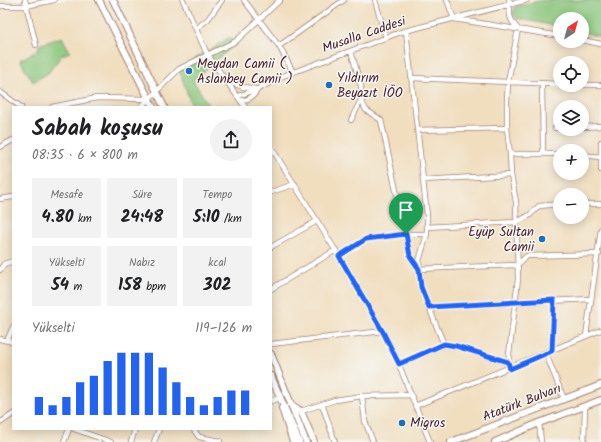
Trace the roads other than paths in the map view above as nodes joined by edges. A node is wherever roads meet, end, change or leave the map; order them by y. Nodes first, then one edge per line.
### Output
1 (25, 0) edge
2 (54, 0) edge
3 (99, 0) edge
4 (113, 0) edge
5 (182, 0) edge
6 (222, 0) edge
7 (244, 0) edge
8 (280, 0) edge
9 (344, 0) edge
10 (375, 0) edge
11 (447, 0) edge
12 (527, 0) edge
13 (510, 2) edge
14 (0, 5) edge
15 (26, 6) junction
16 (259, 19) junction
17 (454, 19) junction
18 (196, 29) junction
19 (518, 29) junction
20 (406, 31) junction
21 (553, 35) edge
22 (386, 38) junction
23 (589, 41) edge
24 (601, 44) edge
25 (36, 45) dead end
26 (279, 46) junction
27 (351, 50) junction
28 (207, 54) junction
29 (293, 72) junction
30 (411, 78) junction
31 (228, 81) junction
32 (508, 82) junction
33 (542, 84) junction
34 (553, 84) edge
35 (589, 85) edge
36 (601, 85) edge
37 (258, 89) junction
38 (0, 92) edge
39 (157, 92) junction
40 (150, 98) junction
41 (240, 98) junction
42 (361, 100) junction
43 (20, 106) edge
44 (57, 106) edge
45 (142, 106) edge
46 (153, 106) edge
47 (164, 106) edge
48 (245, 106) edge
49 (352, 120) dead end
50 (601, 126) edge
51 (589, 127) edge
52 (507, 128) junction
53 (417, 130) junction
54 (12, 141) edge
55 (601, 142) edge
56 (0, 147) edge
57 (272, 149) edge
58 (543, 152) junction
59 (553, 153) edge
60 (510, 154) junction
61 (589, 156) edge
62 (601, 157) edge
63 (601, 170) edge
64 (511, 175) junction
65 (423, 180) junction
66 (295, 184) junction
67 (272, 192) edge
68 (12, 197) edge
69 (0, 199) edge
70 (589, 204) edge
71 (601, 204) edge
72 (553, 205) edge
73 (317, 221) junction
74 (517, 222) junction
75 (427, 227) junction
76 (601, 229) edge
77 (406, 234) junction
78 (427, 234) junction
79 (272, 246) edge
80 (336, 250) junction
81 (599, 254) junction
82 (339, 256) junction
83 (12, 261) edge
84 (518, 265) junction
85 (419, 269) junction
86 (0, 270) edge
87 (272, 288) edge
88 (591, 299) junction
89 (554, 300) junction
90 (516, 302) junction
91 (429, 307) junction
92 (12, 329) edge
93 (601, 330) edge
94 (383, 332) junction
95 (586, 336) junction
96 (0, 339) edge
97 (7, 341) junction
98 (12, 342) edge
99 (272, 344) edge
100 (444, 344) junction
101 (552, 351) junction
102 (546, 354) junction
103 (272, 357) edge
104 (508, 362) junction
105 (399, 364) junction
106 (510, 369) junction
107 (272, 378) edge
108 (601, 385) edge
109 (411, 395) junction
110 (362, 396) junction
111 (280, 398) junction
112 (564, 399) junction
113 (601, 400) edge
114 (272, 401) edge
115 (322, 404) junction
116 (291, 405) junction
117 (416, 406) junction
118 (585, 406) junction
119 (300, 411) junction
120 (12, 415) edge
121 (0, 423) edge
122 (539, 423) junction
123 (69, 430) edge
124 (77, 430) edge
125 (135, 430) edge
126 (159, 430) edge
127 (194, 430) edge
128 (220, 441) dead end
129 (64, 442) edge
130 (111, 442) edge
131 (131, 442) edge
132 (154, 442) edge
133 (293, 442) edge
134 (299, 442) edge
135 (306, 442) edge
136 (314, 442) edge
137 (335, 442) edge
138 (373, 442) edge
139 (430, 442) edge
140 (451, 442) edge
141 (495, 442) edge
142 (541, 442) edge
143 (584, 442) edge

1 - 15 street
2 - 15 street
3 - 40 main road
4 - 39 main road
5 - 18 street
6 - 18 street
7 - 16 street
8 - 16 street
9 - 26 street
10 - 22 street
11 - 17 street
12 - 13 street, Musalla Caddesi
13 - 17 street, Musalla Caddesi
13 - 19 street
14 - 15 street
15 - 25 street
16 - 26 street
16 - 28 street
17 - 19 street
17 - 20 street, Musalla Caddesi
18 - 28 street
19 - 21 street
19 - 32 street
20 - 22 street, Musalla Caddesi
20 - 30 street
22 - 27 street, Musalla Caddesi
23 - 24 street
26 - 29 street
27 - 29 street, Musalla Caddesi
27 - 42 street
28 - 31 street
28 - 39 street
29 - 37 street, Musalla Caddesi
30 - 32 street
30 - 53 street
31 - 37 street
31 - 41 street
32 - 33 street
32 - 52 street
33 - 34 street
33 - 58 street
35 - 36 street
37 - 41 street, Musalla Caddesi
38 - 43 street
39 - 40 street
39 - 47 main road
40 - 44 street
40 - 45 street
40 - 46 main road
41 - 48 street
42 - 49 street
42 - 77 street
50 - 51 street
52 - 53 street
52 - 60 street
53 - 65 street
54 - 56 street
55 - 62 street
57 - 66 street
58 - 59 street
58 - 60 street
60 - 64 street
61 - 62 street
62 - 63 street
64 - 65 street
64 - 74 street
65 - 75 street
66 - 67 street
66 - 73 street
68 - 69 street
70 - 71 street
72 - 74 street
73 - 79 street
73 - 80 street
74 - 75 street
74 - 84 street
75 - 78 street
76 - 81 street
77 - 78 street
77 - 82 street
77 - 85 street
78 - 85 street
80 - 82 street
80 - 87 street
81 - 84 street
81 - 88 street
82 - 94 street
83 - 86 street
84 - 85 street
84 - 90 street
85 - 91 street
88 - 89 street
88 - 95 street
89 - 90 street
89 - 101 street
90 - 91 street
90 - 104 street
91 - 100 street
92 - 97 street
93 - 95 street
94 - 99 street
94 - 105 street
95 - 101 street
96 - 97 street
97 - 98 street
100 - 104 street
100 - 105 street
101 - 102 street
102 - 106 street
102 - 112 street
103 - 116 main road
104 - 106 street
105 - 109 street
106 - 117 street
107 - 111 main road
108 - 112 main road, Atatürk Bulvarı
109 - 110 street
109 - 117 street
110 - 115 street
110 - 138 street
111 - 114 street
111 - 133 main road
111 - 134 main road
112 - 140 main road, Atatürk Bulvarı
113 - 118 main road, Atatürk Bulvarı
115 - 119 street
115 - 137 street
116 - 119 main road
116 - 135 main road
117 - 139 street
118 - 122 main road, Atatürk Bulvarı
118 - 143 street
119 - 136 main road
120 - 121 street
122 - 141 main road, Atatürk Bulvarı
122 - 142 street
123 - 129 street
124 - 130 street
125 - 131 street
126 - 132 street
127 - 128 street

